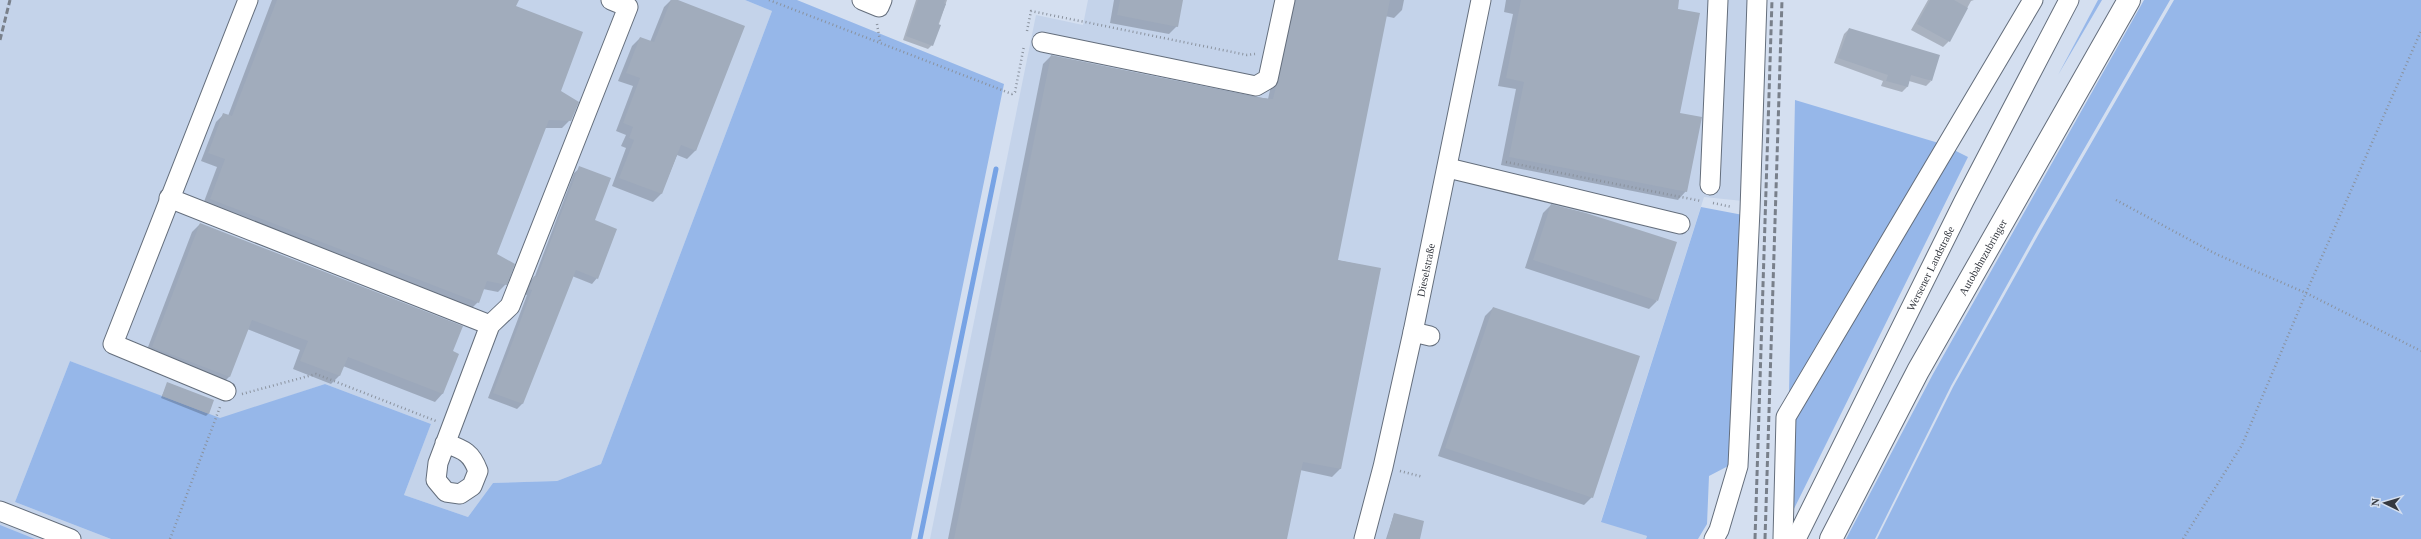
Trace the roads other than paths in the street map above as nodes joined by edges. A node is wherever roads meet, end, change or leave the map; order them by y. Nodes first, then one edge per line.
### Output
1 (248, 0) edge
2 (611, 0) edge
3 (862, 0) edge
4 (882, 0) edge
5 (1285, 0) edge
6 (1481, 0) edge
7 (1718, 0) edge
8 (1757, 0) edge
9 (2033, 0) edge
10 (2069, 0) edge
11 (2129, 0) edge
12 (1042, 42) dead end
13 (1448, 168) junction
14 (1710, 185) dead end
15 (169, 198) junction
16 (1680, 224) dead end
17 (490, 325) junction
18 (226, 391) road end
19 (448, 435) road end
20 (0, 511) edge
21 (71, 539) edge
22 (1364, 539) edge
23 (1714, 539) edge
24 (1783, 539) edge
25 (1796, 539) edge
26 (1831, 539) edge

1 - 15 street
2 - 17 street
3 - 4 street
5 - 12 street
6 - 13 street, Dieselstraße
7 - 14 street
8 - 23 street
9 - 24 street
10 - 25 street, Wersener Landstraße
11 - 26 highway, Autobahnzubringer
13 - 16 street
13 - 22 street, Dieselstraße
15 - 17 street
15 - 18 street
17 - 19 street
20 - 21 street

